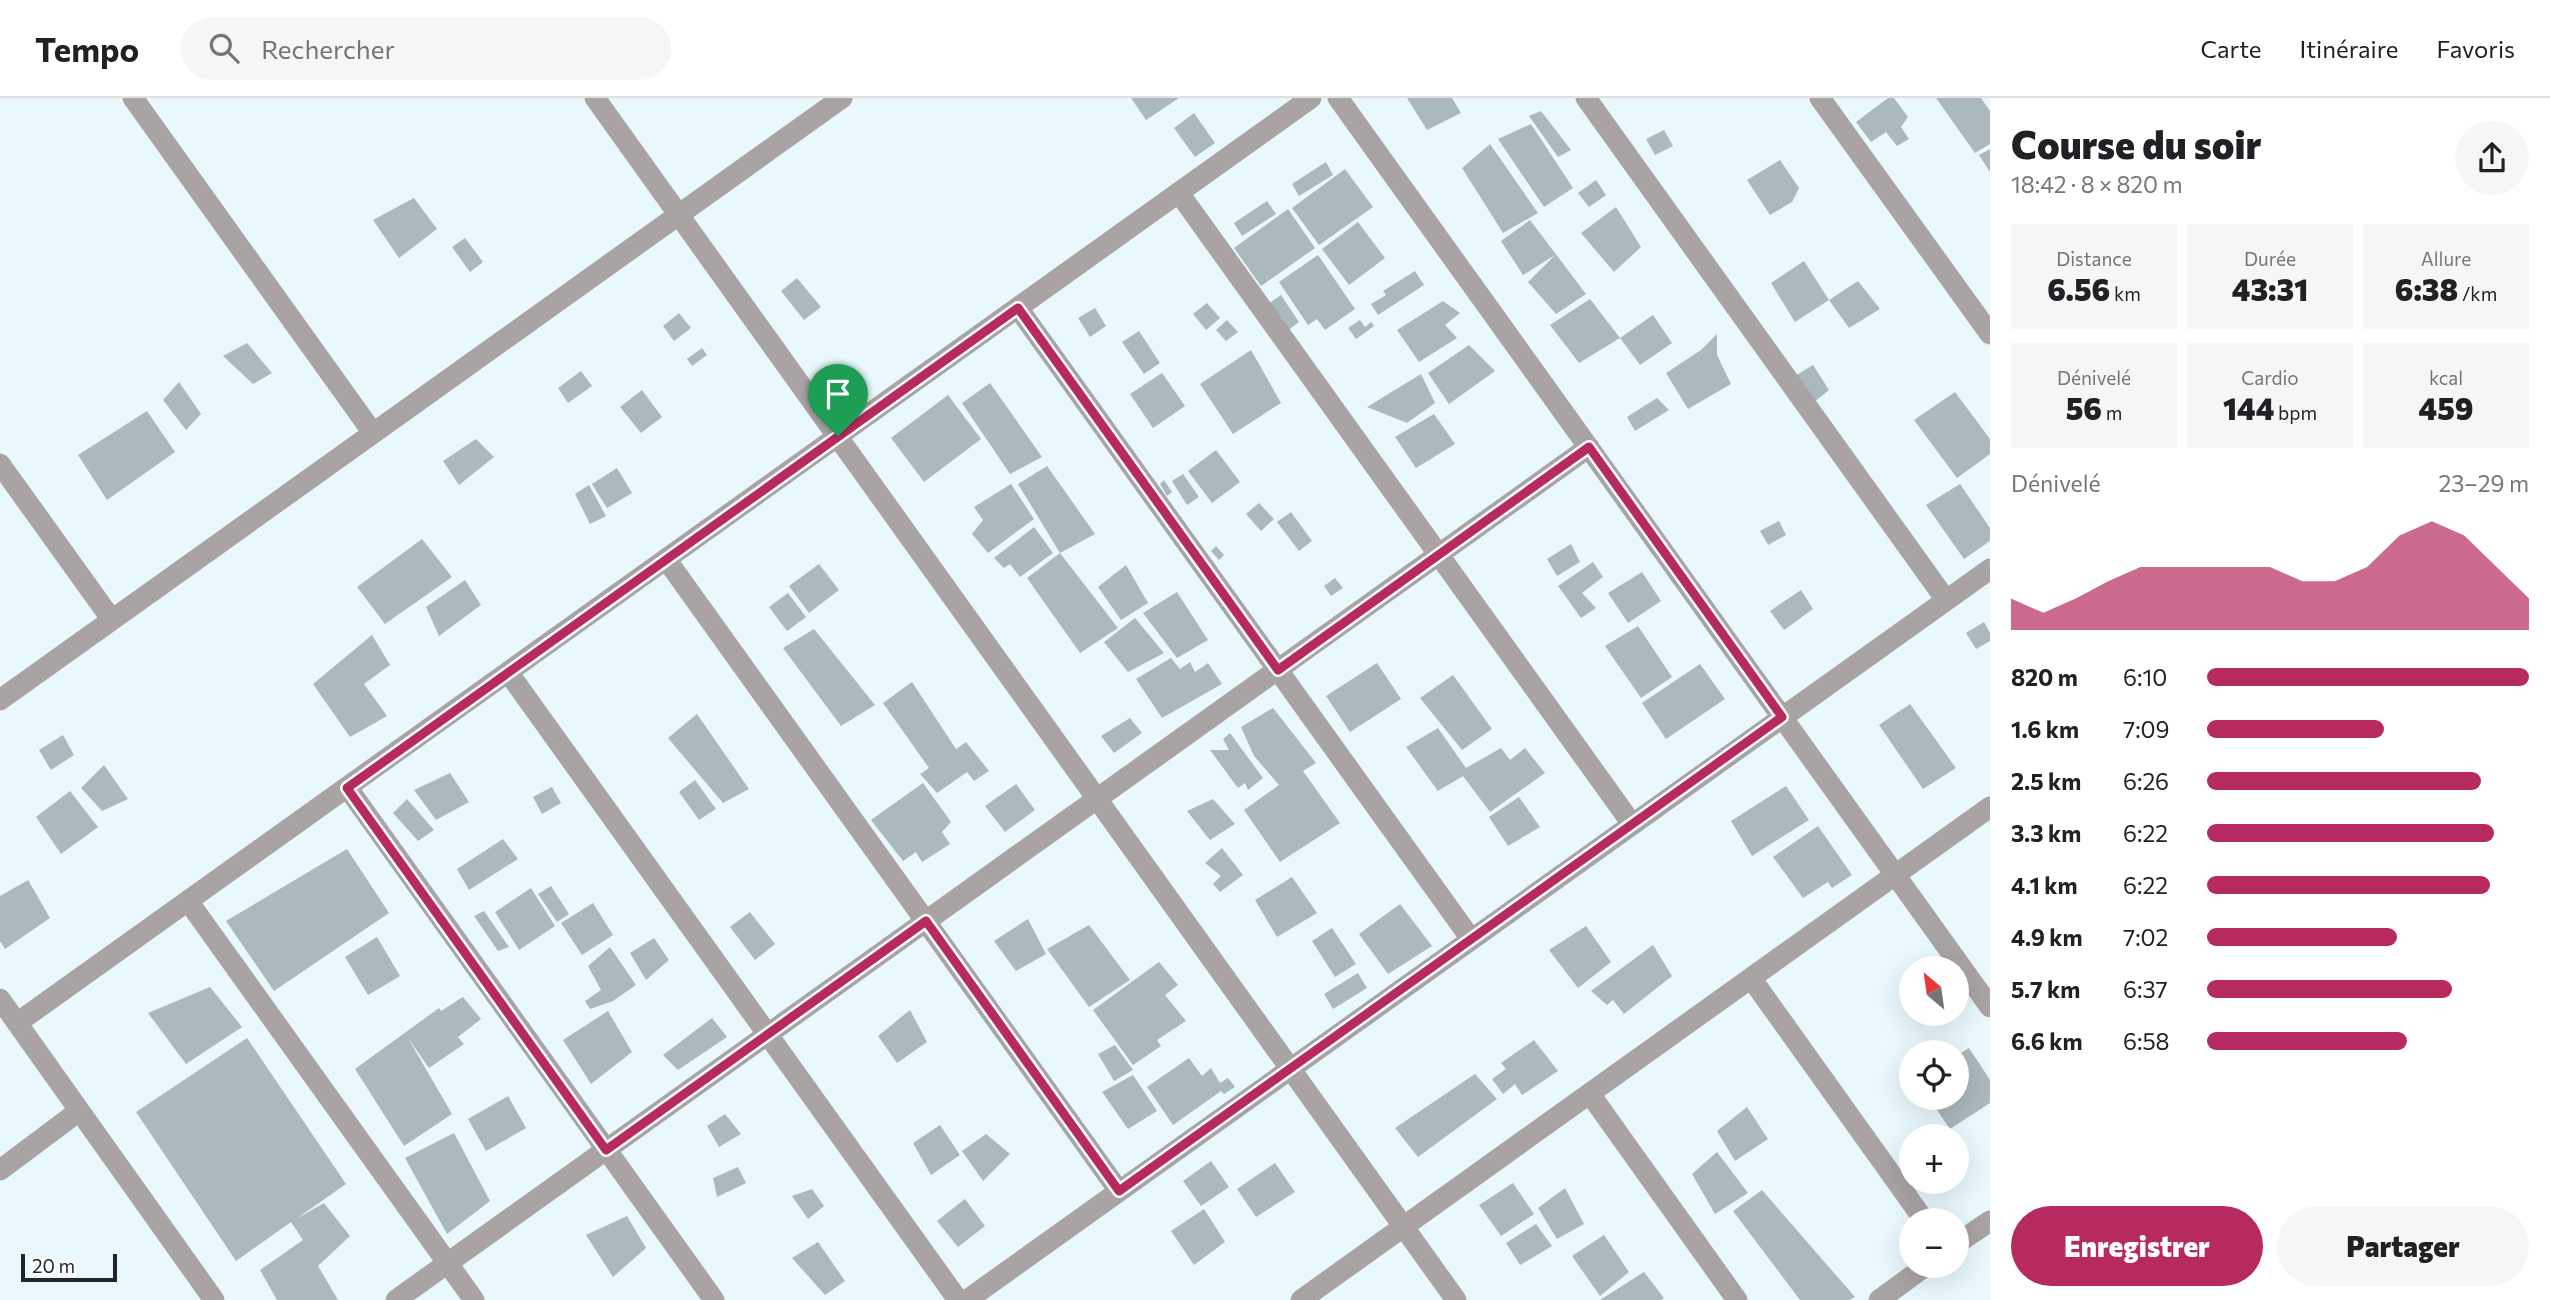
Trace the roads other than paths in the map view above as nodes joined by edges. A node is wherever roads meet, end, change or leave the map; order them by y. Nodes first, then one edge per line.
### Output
1 (133, 98) edge
2 (595, 98) edge
3 (842, 98) edge
4 (1311, 98) edge
5 (1338, 98) edge
6 (1586, 98) edge
7 (1820, 98) edge
8 (1179, 192) junction
9 (678, 215) junction
10 (1018, 308) junction
11 (1990, 334) edge
12 (373, 433) junction
13 (838, 436) junction
14 (1589, 447) junction
15 (0, 464) edge
16 (1439, 555) junction
17 (666, 559) junction
18 (1990, 569) edge
19 (1946, 600) junction
20 (112, 620) junction
21 (1278, 670) junction
22 (508, 672) junction
23 (0, 700) edge
24 (1782, 717) junction
25 (347, 788) junction
26 (1097, 799) junction
27 (1990, 807) edge
28 (1632, 824) junction
29 (1895, 875) junction
30 (188, 901) junction
31 (926, 921) junction
32 (1471, 939) junction
33 (1751, 978) junction
34 (0, 999) edge
35 (1990, 1007) edge
36 (17, 1023) junction
37 (768, 1034) junction
38 (1290, 1069) junction
39 (1590, 1094) junction
40 (79, 1111) junction
41 (606, 1150) junction
42 (0, 1170) edge
43 (1119, 1191) junction
44 (1915, 1208) edge
45 (1990, 1221) edge
46 (1404, 1226) junction
47 (1969, 1235) edge
48 (448, 1264) junction
49 (1909, 1278) edge
50 (214, 1300) edge
51 (397, 1300) edge
52 (474, 1300) edge
53 (714, 1300) edge
54 (958, 1300) edge
55 (967, 1300) edge
56 (1301, 1300) edge
57 (1457, 1300) edge
58 (1737, 1300) edge
59 (1879, 1300) edge

1 - 12 street
2 - 9 street
3 - 9 street
4 - 8 street
5 - 14 street
6 - 19 street
7 - 11 street
8 - 10 street
8 - 16 street
9 - 12 street
9 - 13 street
10 - 13 street
10 - 21 street
12 - 20 street
13 - 17 street
13 - 26 street
14 - 16 street
14 - 24 street
15 - 20 street
16 - 21 street
16 - 28 street
17 - 22 street
17 - 31 street
18 - 19 street
19 - 24 street
20 - 23 street
21 - 26 street
21 - 32 street
22 - 25 street
22 - 37 street
24 - 28 street
24 - 29 street
25 - 30 street
25 - 41 street
26 - 31 street
26 - 38 street
27 - 29 street
28 - 32 street
29 - 33 street
29 - 35 street
30 - 36 street
30 - 48 street
31 - 37 street
31 - 43 street
32 - 38 street
33 - 39 street
33 - 44 street
34 - 36 street
36 - 40 street
37 - 41 street
37 - 54 street
38 - 43 street
38 - 46 street
39 - 46 street
39 - 58 street
40 - 42 street
40 - 50 street
41 - 48 street
41 - 53 street
43 - 55 street
45 - 47 street
46 - 56 street
46 - 57 street
48 - 51 street
48 - 52 street
49 - 59 street

